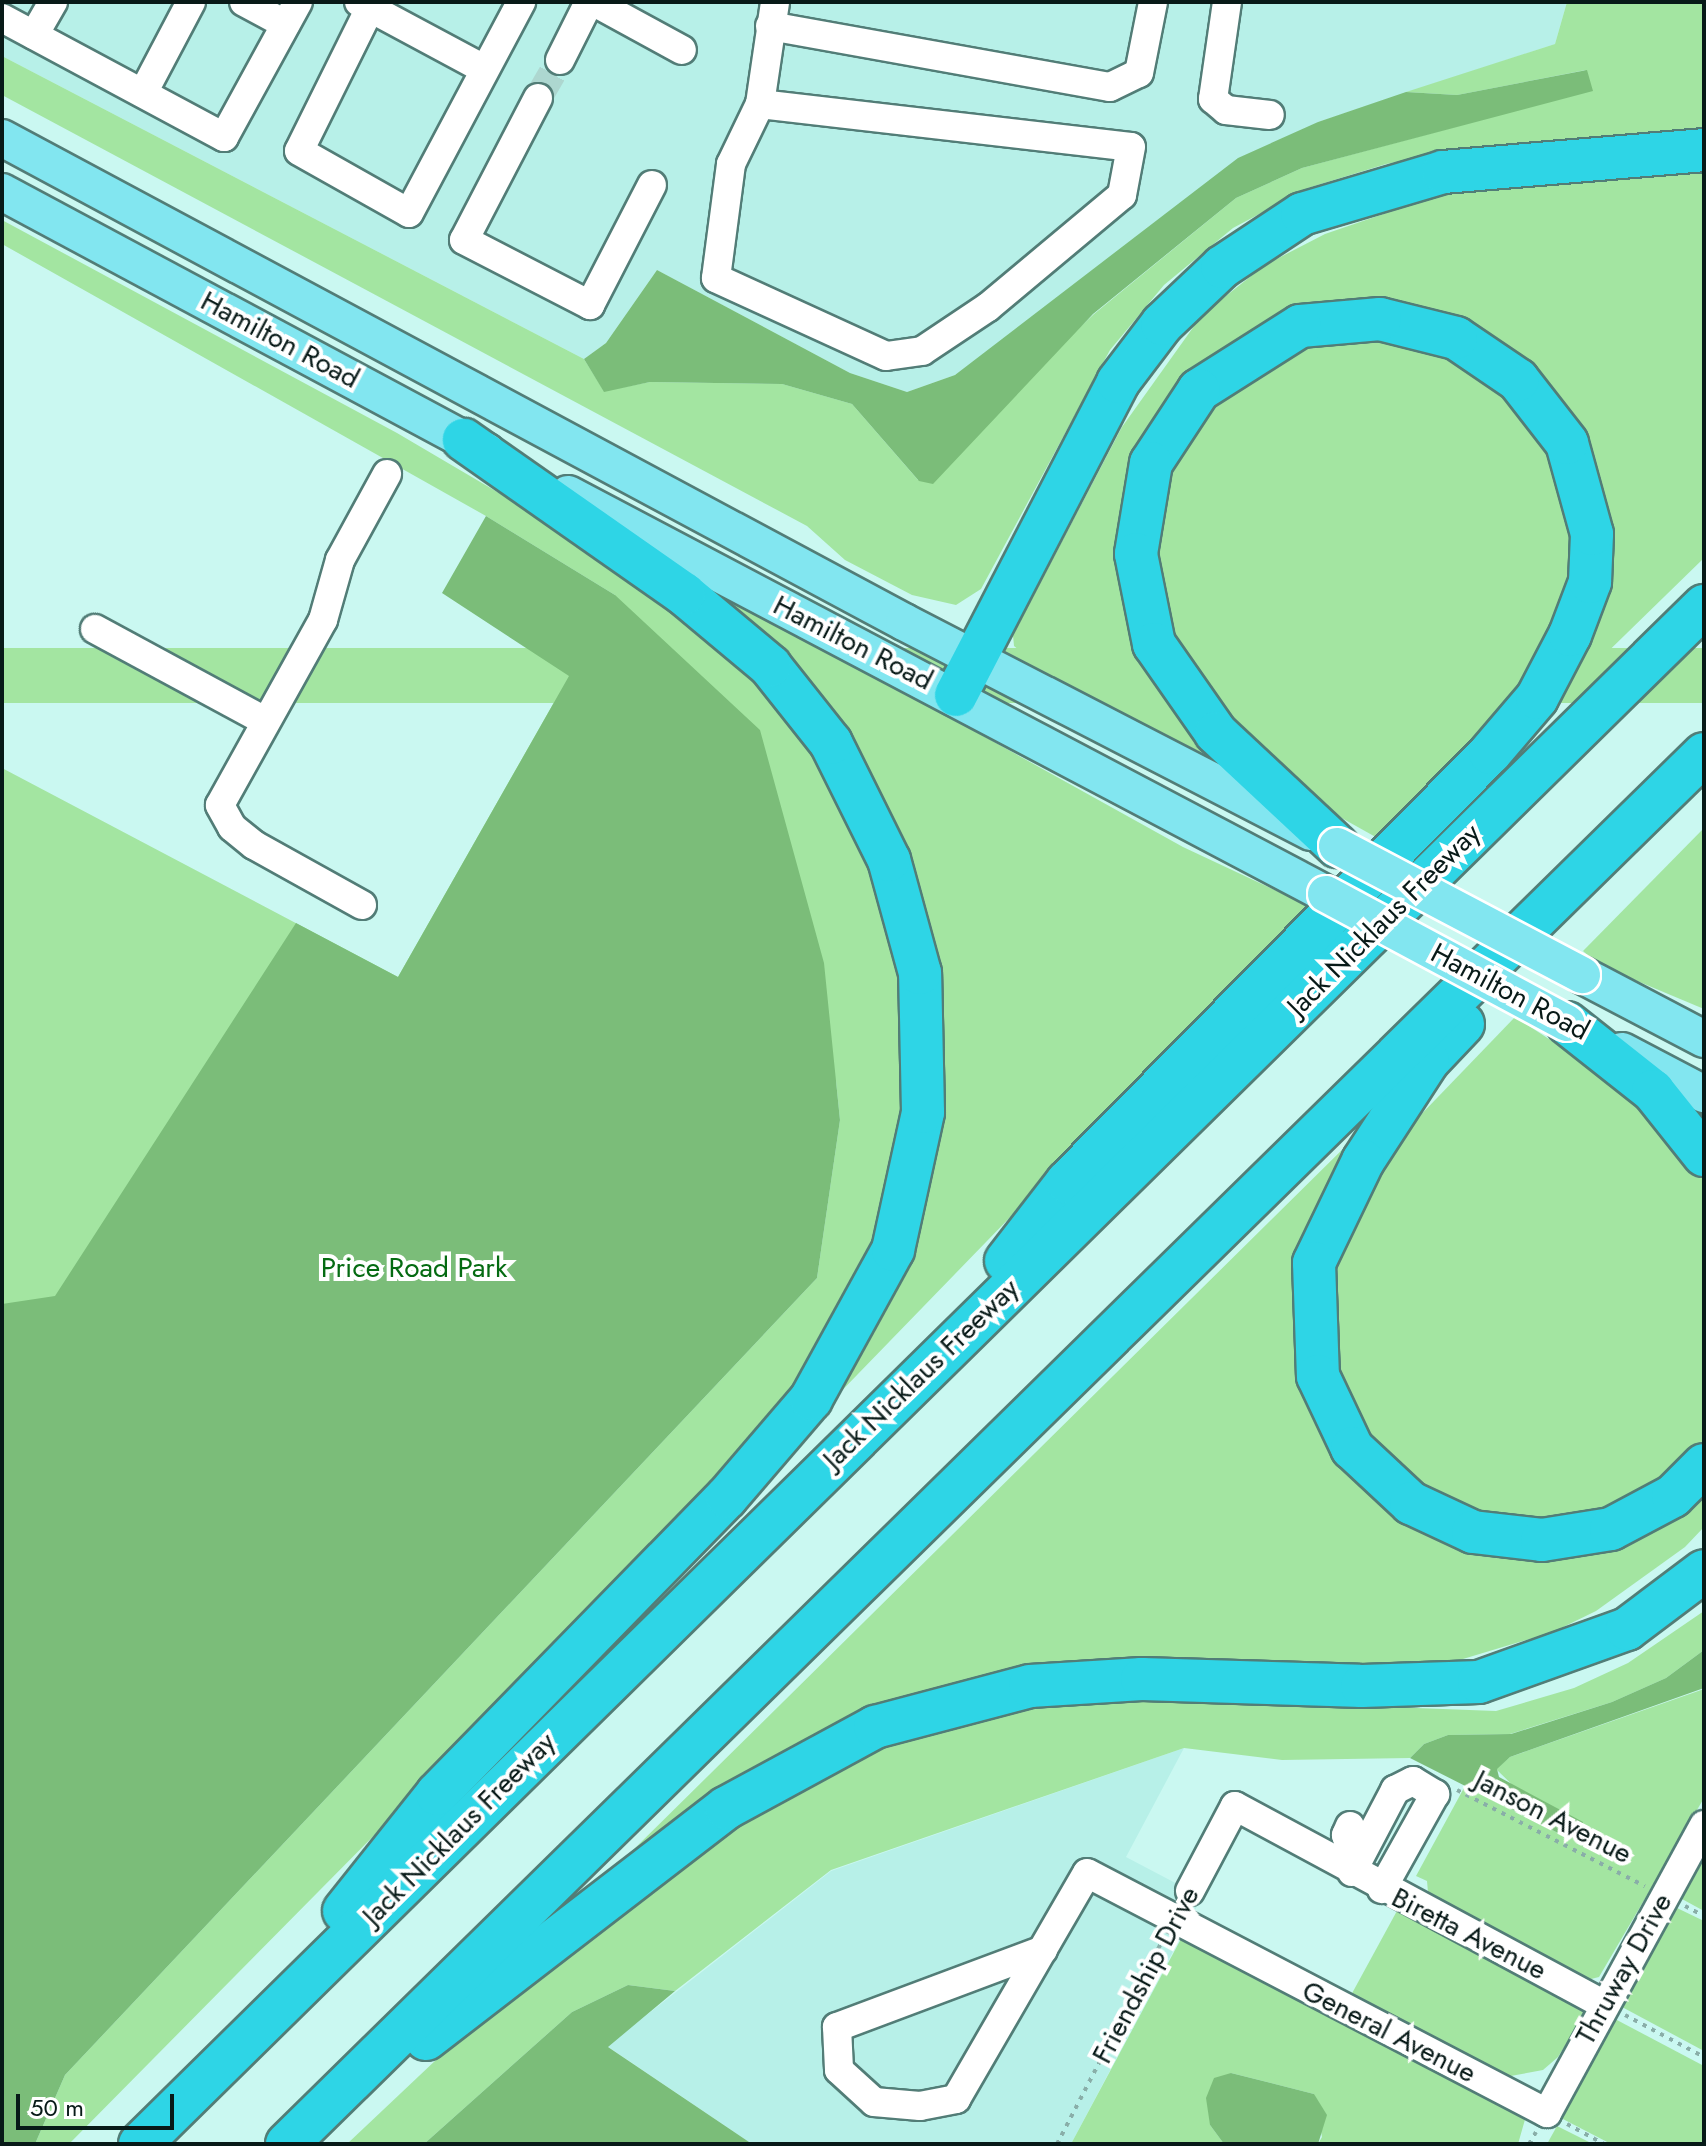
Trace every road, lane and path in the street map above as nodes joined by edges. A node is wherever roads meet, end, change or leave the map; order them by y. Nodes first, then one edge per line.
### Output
1 (53, 2) edge
2 (191, 2) edge
3 (244, 2) edge
4 (521, 2) edge
5 (591, 2) edge
6 (1153, 2) edge
7 (1227, 2) edge
8 (368, 4) edge
9 (291, 13) edge
10 (773, 14) edge
11 (2, 18) edge
12 (34, 35) junction
13 (682, 50) dead end
14 (560, 60) tunnel mouth
15 (484, 69) junction
16 (143, 93) junction
17 (538, 98) tunnel mouth
18 (760, 104) junction
19 (1270, 115) dead end
20 (2, 138) edge
21 (1704, 150) edge
22 (652, 185) dead end
23 (2, 192) edge
24 (464, 440) junction
25 (387, 474) dead end
26 (1704, 606) edge
27 (95, 629) dead end
28 (973, 656) junction
29 (956, 695) junction
30 (265, 721) junction
31 (1704, 754) edge
32 (1704, 766) edge
33 (1337, 846) junction
34 (362, 905) dead end
35 (1567, 1023) junction
36 (1704, 1039) edge
37 (1704, 1094) edge
38 (1704, 1155) edge
39 (918, 1376) junction
40 (1704, 1465) edge
41 (1704, 1571) edge
42 (1450, 1787) dead end
43 (1392, 1795) junction
44 (1235, 1806) joint
45 (1704, 1825) edge
46 (1354, 1868) junction
47 (1190, 1891) dead end
48 (1392, 1895) junction
49 (1665, 1896) junction
50 (1704, 1916) edge
51 (1174, 1920) junction
52 (1043, 1950) junction
53 (1603, 2004) junction
54 (1704, 2057) edge
55 (219, 2066) junction
56 (319, 2112) junction
57 (1547, 2113) junction
58 (140, 2144) edge
59 (287, 2144) edge
60 (1057, 2144) edge
61 (1604, 2144) edge

1 - 12 street
2 - 16 street
3 - 9 street
4 - 15 street
5 - 13 street
5 - 14 street
6 - 10 street
7 - 19 street
8 - 15 street
8 - 15 street
9 - 16 street
10 - 18 street
11 - 12 street
12 - 16 street
17 - 22 street
18 - 18 street
20 - 28 main road, Hamilton Road
21 - 28 highway
23 - 24 main road, Hamilton Road
24 - 29 main road, Hamilton Road
24 - 55 highway
25 - 30 street
26 - 39 highway, Jack Nicklaus Freeway
27 - 30 street
28 - 29 highway
28 - 33 main road, Hamilton Road
29 - 35 main road, Hamilton Road, bridge
30 - 34 street
31 - 56 highway
32 - 40 highway
33 - 36 main road, Hamilton Road, bridge
33 - 39 highway
35 - 37 main road, Hamilton Road
35 - 38 highway
39 - 55 highway, Jack Nicklaus Freeway
41 - 56 highway
42 - 49 path, Janson Avenue
43 - 46 street
43 - 46 street
43 - 48 street
44 - 46 street, Biretta Avenue
44 - 47 street, Friendship Drive
45 - 49 street, Thruway Drive
46 - 48 street, Biretta Avenue
48 - 53 street, Biretta Avenue
49 - 50 path, Janson Avenue
49 - 53 street, Thruway Drive
51 - 52 street, General Avenue
51 - 57 street, General Avenue
51 - 60 path, Friendship Drive
52 - 52 street
53 - 54 path
53 - 57 street, Thruway Drive
55 - 58 highway, Jack Nicklaus Freeway
56 - 59 highway
57 - 61 path

